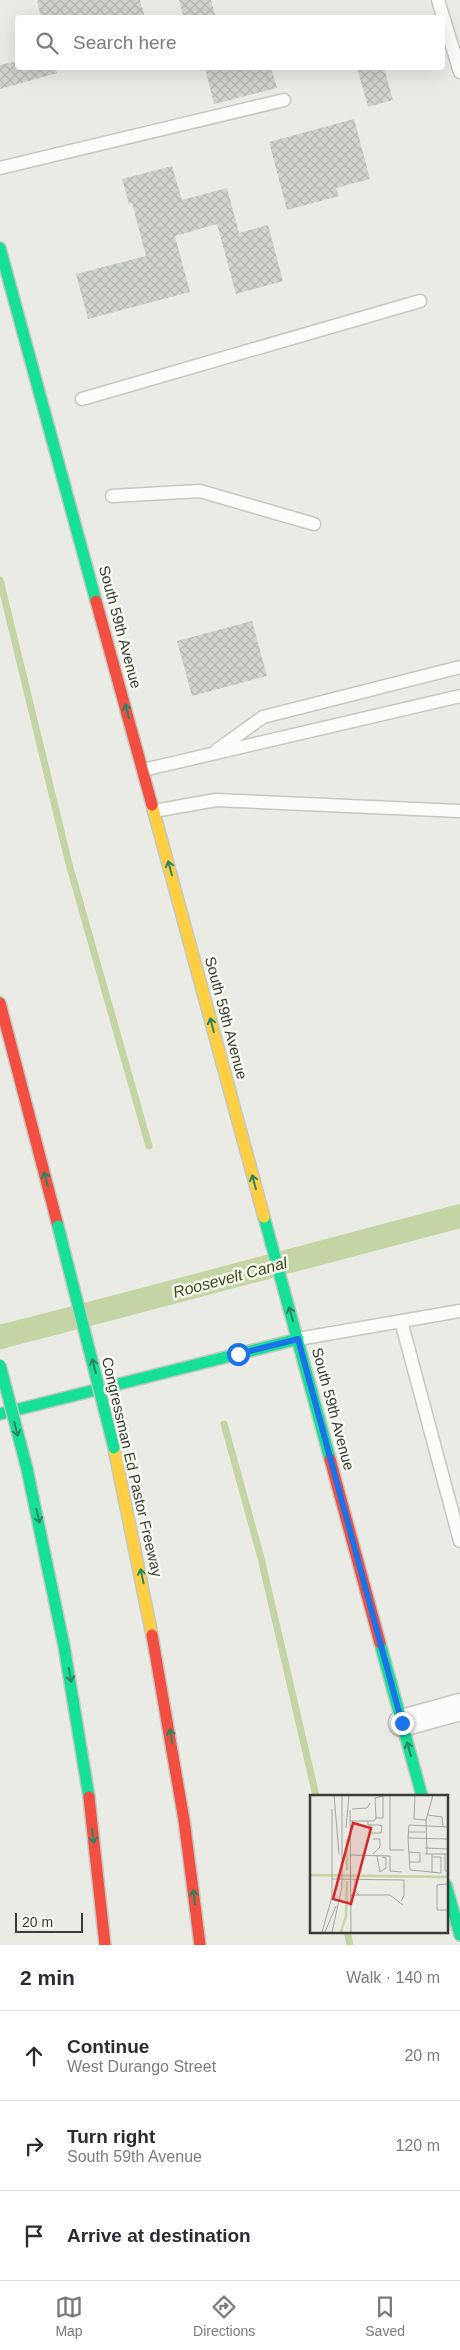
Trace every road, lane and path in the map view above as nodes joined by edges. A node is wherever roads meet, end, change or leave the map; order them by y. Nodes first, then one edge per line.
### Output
1 (438, 0) edge
2 (443, 15) edge
3 (445, 23) edge
4 (460, 72) edge
5 (284, 100) dead end
6 (0, 168) edge
7 (0, 248) edge
8 (420, 301) dead end
9 (82, 399) dead end
10 (112, 496) dead end
11 (314, 524) dead end
12 (460, 667) edge
13 (460, 696) edge
14 (211, 754) junction
15 (143, 770) junction
16 (154, 811) junction
17 (460, 811) edge
18 (0, 1003) edge
19 (460, 1311) edge
20 (401, 1322) junction
21 (298, 1339) junction
22 (0, 1365) edge
23 (0, 1414) edge
24 (460, 1541) edge
25 (460, 1707) edge
26 (402, 1723) junction
27 (422, 1795) edge
28 (448, 1892) edge
29 (460, 1935) edge
30 (105, 1945) edge
31 (200, 1945) edge

1 - 2 lane
3 - 4 lane
5 - 6 lane
15 -> 7 main road, South 59th Avenue
8 - 9 lane
10 - 11 lane
12 - 14 lane
13 - 14 lane
14 - 15 lane
15 - 16 main road, South 59th Avenue
16 - 17 lane
21 -> 16 main road, South 59th Avenue
31 -> 18 main road, Congressman Ed Pastor Freeway, bridge
19 - 20 lane
20 - 21 lane
20 - 24 lane
21 - 23 main road
21 - 26 main road, South 59th Avenue
22 -> 30 main road, bridge
25 - 26 street
27 -> 26 main road, South 59th Avenue
28 - 29 main road

